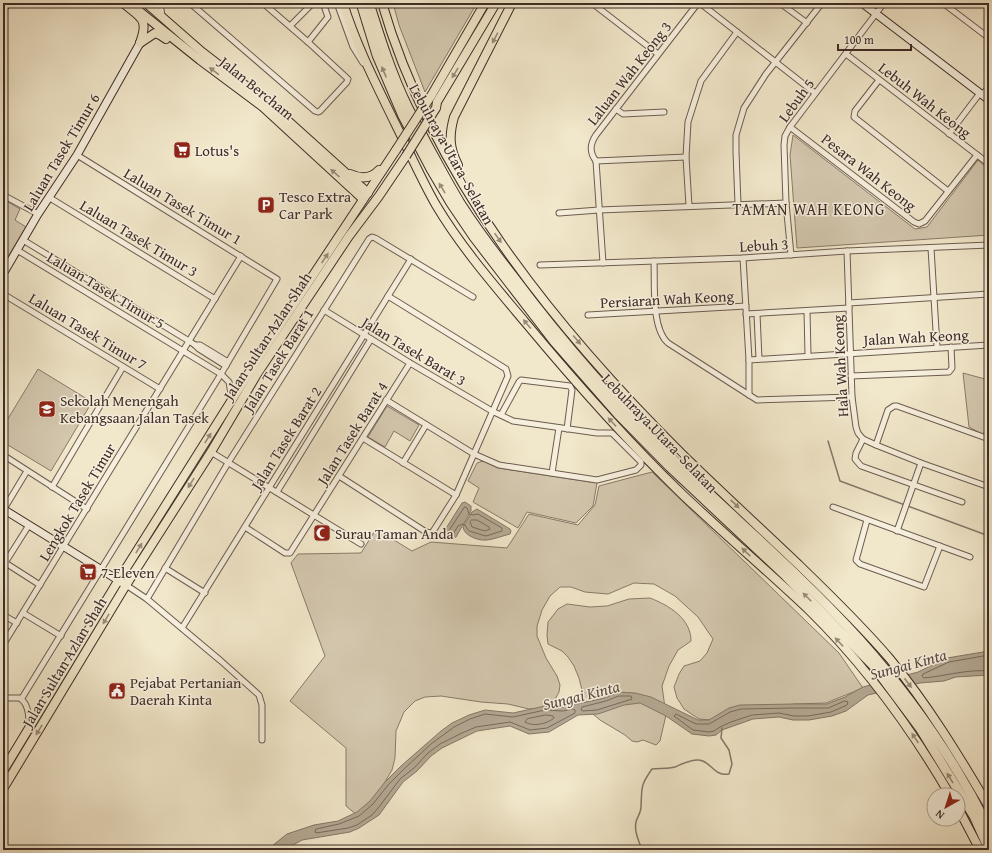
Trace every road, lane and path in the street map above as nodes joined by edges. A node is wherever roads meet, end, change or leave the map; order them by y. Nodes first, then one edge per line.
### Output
1 (8, 3) edge
2 (123, 3) edge
3 (129, 3) edge
4 (135, 3) edge
5 (140, 3) edge
6 (146, 3) edge
7 (160, 3) edge
8 (190, 3) edge
9 (263, 3) edge
10 (313, 3) edge
11 (323, 3) edge
12 (337, 3) edge
13 (342, 3) edge
14 (361, 3) edge
15 (369, 3) edge
16 (382, 3) edge
17 (385, 3) edge
18 (485, 3) edge
19 (496, 3) edge
20 (512, 3) edge
21 (592, 3) edge
22 (699, 3) edge
23 (780, 3) edge
24 (822, 3) edge
25 (862, 3) edge
26 (884, 3) edge
27 (943, 3) edge
28 (3, 10) edge
29 (876, 14) junction
30 (145, 16) junction
31 (163, 18) junction
32 (153, 23) junction
33 (807, 23) junction
34 (290, 26) junction
35 (390, 32) junction
36 (737, 32) junction
37 (149, 36) junction
38 (989, 38) edge
39 (308, 42) junction
40 (140, 43) junction
41 (658, 54) junction
42 (846, 54) junction
43 (200, 60) junction
44 (776, 62) junction
45 (370, 74) junction
46 (880, 80) junction
47 (989, 87) edge
48 (815, 93) junction
49 (982, 94) junction
50 (989, 100) edge
51 (616, 109) junction
52 (664, 112) dead end
53 (790, 127) junction
54 (302, 134) junction
55 (949, 134) junction
56 (402, 153) junction
57 (76, 155) junction
58 (977, 155) junction
59 (686, 157) junction
60 (389, 161) junction
61 (596, 161) junction
62 (989, 164) edge
63 (347, 184) junction
64 (948, 191) junction
65 (3, 195) edge
66 (366, 197) junction
67 (50, 198) junction
68 (786, 203) junction
69 (738, 204) junction
70 (689, 206) junction
71 (599, 210) junction
72 (559, 213) dead end
73 (38, 214) junction
74 (364, 215) junction
75 (485, 219) junction
76 (341, 234) junction
77 (22, 240) junction
78 (989, 245) edge
79 (931, 248) junction
80 (17, 250) junction
81 (847, 252) junction
82 (791, 255) junction
83 (241, 256) junction
84 (743, 258) junction
85 (411, 259) junction
86 (654, 261) junction
87 (603, 263) junction
88 (540, 266) dead end
89 (3, 274) edge
90 (3, 294) edge
91 (989, 294) edge
92 (388, 296) junction
93 (473, 297) dead end
94 (934, 298) junction
95 (215, 299) junction
96 (746, 306) junction
97 (849, 306) junction
98 (324, 310) junction
99 (807, 311) junction
100 (656, 312) junction
101 (746, 314) junction
102 (757, 314) junction
103 (588, 315) dead end
104 (364, 335) junction
105 (371, 339) junction
106 (189, 341) junction
107 (989, 345) edge
108 (937, 347) junction
109 (951, 347) junction
110 (183, 350) junction
111 (850, 352) junction
112 (808, 355) junction
113 (759, 359) junction
114 (749, 360) junction
115 (410, 363) junction
116 (227, 364) junction
117 (123, 367) junction
118 (221, 374) junction
119 (851, 376) junction
120 (160, 389) junction
121 (748, 395) junction
122 (852, 398) junction
123 (232, 400) junction
124 (386, 400) junction
125 (492, 411) junction
126 (501, 415) junction
127 (426, 425) junction
128 (559, 428) junction
129 (566, 429) junction
130 (363, 438) junction
131 (863, 439) junction
132 (989, 439) edge
133 (876, 445) junction
134 (211, 452) junction
135 (474, 454) junction
136 (3, 455) edge
137 (228, 463) junction
138 (403, 463) junction
139 (921, 463) junction
140 (27, 471) junction
141 (552, 473) junction
142 (339, 476) junction
143 (913, 484) junction
144 (52, 487) junction
145 (989, 487) edge
146 (269, 488) junction
147 (277, 492) junction
148 (456, 495) junction
149 (962, 502) dead end
150 (833, 507) dead end
151 (3, 509) edge
152 (87, 509) junction
153 (314, 515) junction
154 (868, 520) junction
155 (29, 525) junction
156 (245, 527) junction
157 (897, 531) junction
158 (361, 544) dead end
159 (64, 546) junction
160 (940, 546) junction
161 (970, 557) dead end
162 (4, 562) edge
163 (165, 568) junction
164 (102, 570) junction
165 (118, 580) junction
166 (40, 585) junction
167 (126, 585) junction
168 (205, 593) junction
169 (147, 599) junction
170 (23, 613) junction
171 (3, 615) edge
172 (17, 623) junction
173 (182, 628) junction
174 (61, 636) junction
175 (3, 645) edge
176 (875, 663) junction
177 (3, 698) edge
178 (21, 699) junction
179 (911, 710) junction
180 (29, 728) junction
181 (262, 740) dead end
182 (3, 771) edge
183 (945, 787) edge
184 (3, 789) edge
185 (989, 807) edge
186 (966, 823) edge
187 (989, 829) edge
188 (989, 849) edge
189 (980, 850) edge

1 - 28 street
2 - 40 main road
3 - 30 main road, Jalan Bercham
4 - 30 main road
5 - 32 main road
6 - 31 main road, Jalan Bercham
7 - 31 street
8 - 39 street
9 - 34 street
10 - 34 street
11 - 39 street
12 - 45 street
13 - 45 main road
176 -> 14 highway, Lebuhraya Utara–Selatan
15 - 176 highway, Lebuhraya Utara–Selatan
16 - 35 main road
17 - 35 main road
18 - 56 main road, Jalan Sultan Azlan Shah, bridge
19 -> 56 main road, Jalan Sultan Azlan Shah, bridge
20 -> 75 main road
21 - 41 street
22 - 36 street
22 - 41 street, Laluan Wah Keong 3
23 - 33 street
24 - 33 street
25 - 29 street
26 - 29 street, Lebuh 5
27 - 38 street
29 - 42 street, Lebuh 5
29 - 49 street
30 - 32 main road, Jalan Bercham
31 - 54 main road, Jalan Bercham
32 - 37 main road
32 - 43 main road, Jalan Bercham
33 - 44 street
34 - 39 street
35 - 75 main road
36 - 44 street
36 - 59 street
37 - 40 main road
37 - 43 main road
40 - 57 street, Laluan Tasek Timur 6
41 - 51 street, Laluan Wah Keong 3
42 - 46 street, Lebuh Wah Keong
42 - 48 street, Lebuh 5
63 -> 43 main road, Jalan Bercham
44 - 48 street
44 - 69 street
183 -> 45 main road
46 - 55 street, Lebuh Wah Keong
46 - 64 street
47 - 49 street
48 - 53 street, Lebuh 5
49 - 50 street
49 - 55 street
51 - 52 street
51 - 61 street, Laluan Wah Keong 3
53 - 64 street, Pesara Wah Keong
53 - 68 street, Lebuh 5
54 - 60 main road
54 - 66 main road, Jalan Bercham
55 - 58 street, Lebuh Wah Keong
56 - 60 main road, Jalan Sultan Azlan Shah
56 - 66 main road
56 - 74 main road, Jalan Sultan Azlan Shah
57 - 67 street, Laluan Tasek Timur 6
57 - 83 street, Laluan Tasek Timur 1
58 - 62 street, Lebuh Wah Keong
58 - 64 street, Pesara Wah Keong
59 - 61 street
59 - 70 street
60 - 66 main road, Jalan Sultan Azlan Shah
61 - 71 street, Laluan Wah Keong 3
63 - 66 main road, Jalan Bercham
63 - 76 main road
65 - 73 street
66 - 74 main road
66 - 76 main road, Jalan Sultan Azlan Shah
67 - 73 street, Laluan Tasek Timur 6
67 - 95 street, Laluan Tasek Timur 3
68 - 69 street
68 - 82 street, Lebuh 5
69 - 70 street
70 - 71 street
71 - 72 street
71 - 87 street, Laluan Wah Keong 3
73 - 77 street, Laluan Tasek Timur 6
74 - 134 main road, Jalan Sultan Azlan Shah
75 -> 185 main road
123 -> 76 main road, Jalan Sultan Azlan Shah
77 - 80 street, Laluan Tasek Timur 6
77 - 106 street
78 - 79 street, Lebuh 3
79 - 81 street, Lebuh 3
79 - 94 street
80 - 89 street, Laluan Tasek Timur 6
80 - 110 street, Laluan Tasek Timur 5
81 - 82 street, Lebuh 3
81 - 97 street, Hala Wah Keong
82 - 84 street, Lebuh 3
83 - 95 street, Lengkok Tasek Timur
83 - 116 street, Laluan Tasek Timur 1
84 - 86 street, Lebuh 3
84 - 96 street
85 - 92 street, Jalan Tasek Barat 2
85 - 93 street, Jalan Tasek Barat 1
85 - 98 street, Jalan Tasek Barat 1
86 - 87 street, Lebuh 3
86 - 100 street
87 - 88 street, Lebuh 3
90 - 117 street, Laluan Tasek Timur 7
91 - 94 street, Persiaran Wah Keong
92 - 104 street, Jalan Tasek Barat 2
92 - 125 street
94 - 97 street, Persiaran Wah Keong
94 - 108 street
95 - 106 street, Lengkok Tasek Timur
96 - 100 street, Persiaran Wah Keong
96 - 101 street
97 - 99 street, Persiaran Wah Keong
97 - 111 street, Hala Wah Keong
98 - 104 street, Jalan Tasek Barat 3
98 - 137 street, Jalan Tasek Barat 1
99 - 102 street, Persiaran Wah Keong
99 - 112 street
100 - 103 street, Persiaran Wah Keong
100 - 121 street
101 - 102 street, Persiaran Wah Keong
101 - 114 street
102 - 113 street
104 - 105 street, Jalan Tasek Barat 3
104 - 146 street, Jalan Tasek Barat 2
105 - 115 street, Jalan Tasek Barat 3
105 - 147 street
106 - 110 street, Lengkok Tasek Timur
106 - 116 street
107 - 109 street, Jalan Wah Keong
108 - 109 street, Jalan Wah Keong
108 - 111 street, Jalan Wah Keong
109 - 119 street
110 - 118 street
110 - 120 street, Lengkok Tasek Timur
111 - 112 street, Jalan Wah Keong
111 - 119 street, Hala Wah Keong
112 - 113 street, Jalan Wah Keong
113 - 114 street, Jalan Wah Keong
114 - 121 street
115 - 124 street, Jalan Tasek Barat 4
115 - 125 street, Jalan Tasek Barat 3
116 - 118 street
117 - 120 street, Laluan Tasek Timur 7
117 - 144 street
118 - 123 street
118 - 164 street
119 - 122 street, Hala Wah Keong
120 - 152 street, Lengkok Tasek Timur
121 - 122 street
122 - 131 street, Hala Wah Keong
165 -> 123 main road, Jalan Sultan Azlan Shah
124 - 127 street
124 - 130 street, Jalan Tasek Barat 4
125 - 126 street, Jalan Tasek Barat 3
125 - 135 street
126 - 128 street, Jalan Tasek Barat 3
126 - 129 street
127 - 135 street
127 - 138 street
128 - 129 street, Jalan Tasek Barat 3
128 - 141 street
129 - 141 street, Jalan Tasek Barat 3
130 - 138 street
130 - 142 street, Jalan Tasek Barat 4
131 - 133 street
131 - 143 street
132 - 133 street
133 - 139 street
134 - 137 street
134 -> 167 main road, Jalan Sultan Azlan Shah
135 - 141 street
135 - 148 street
136 - 140 street
137 - 146 street
137 - 163 street, Jalan Tasek Barat 1
138 - 148 street
139 - 143 street
139 - 145 street
140 - 144 street
140 - 151 street
142 - 148 street
142 - 153 street, Jalan Tasek Barat 4
143 - 149 street
143 - 157 street
144 - 152 street
146 - 147 street
146 - 156 street, Jalan Tasek Barat 2
147 - 153 street
150 - 154 street
151 - 155 street
152 - 159 street, Lengkok Tasek Timur
153 - 156 street, Jalan Tasek Barat 4
153 - 158 street
154 - 157 street
154 - 160 street
155 - 159 street
155 - 162 street
156 - 168 street, Jalan Tasek Barat 2
157 - 160 street
159 - 164 street
159 - 166 street, Lengkok Tasek Timur
160 - 161 street
162 - 166 street
163 - 168 street
163 - 169 street, Jalan Tasek Barat 1
164 - 165 street
164 - 174 street
165 - 167 street
165 - 180 main road, Jalan Sultan Azlan Shah
166 - 170 street, Lengkok Tasek Timur
167 - 169 street
167 -> 184 main road, Jalan Sultan Azlan Shah
168 - 173 street, Jalan Tasek Barat 2
169 - 173 street
170 - 172 street, Lengkok Tasek Timur
170 - 174 street
171 - 172 street
172 - 175 street, Lengkok Tasek Timur
173 - 181 street
174 - 178 street
176 - 179 highway, Lebuhraya Utara–Selatan
177 - 178 street
178 - 180 street
179 - 187 highway, Lebuhraya Utara–Selatan
188 -> 179 highway, Lebuhraya Utara–Selatan
180 - 182 main road, Jalan Sultan Azlan Shah
186 - 189 main road

